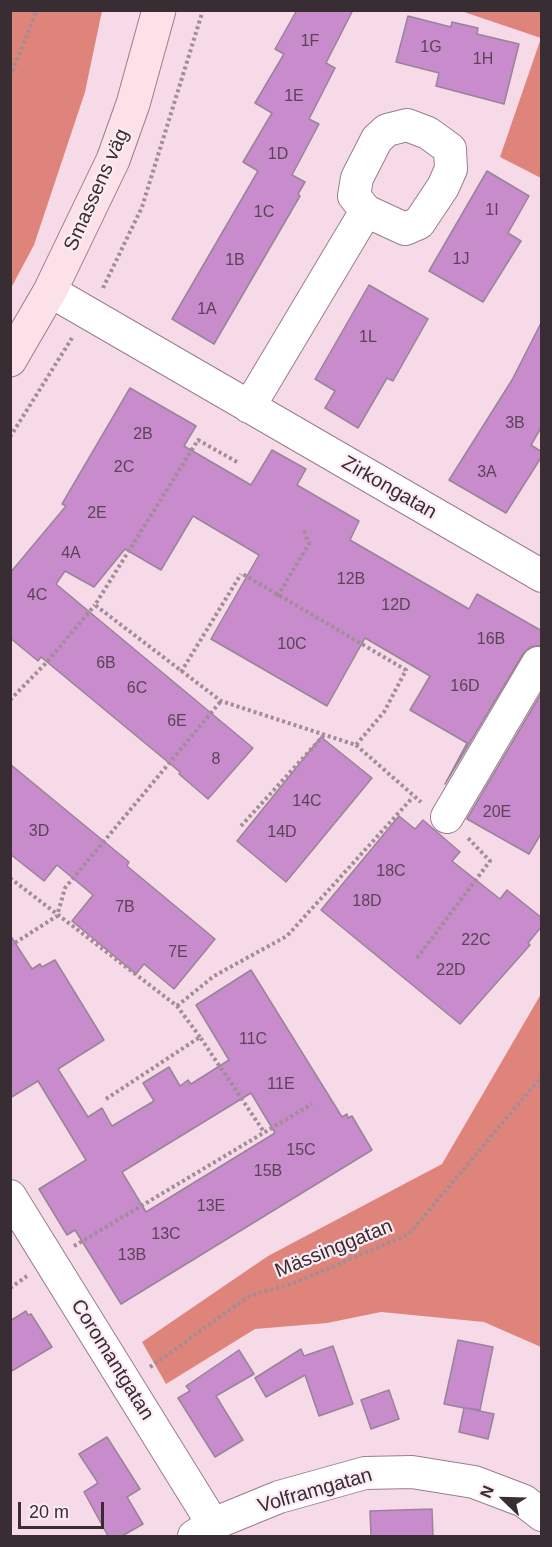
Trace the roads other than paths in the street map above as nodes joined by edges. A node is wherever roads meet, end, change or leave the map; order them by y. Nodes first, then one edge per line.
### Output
1 (159, 10) edge
2 (366, 211) dead end
3 (50, 291) junction
4 (10, 360) edge
5 (249, 407) junction
6 (537, 565) edge
7 (542, 664) edge
8 (447, 817) dead end
9 (10, 1196) edge
10 (542, 1515) edge
11 (204, 1530) edge

1 - 3 street, Smassens väg
2 - 5 street
3 - 4 street, Smassens väg
3 - 5 street, Zirkongatan
5 - 6 street, Zirkongatan
7 - 8 street
9 - 11 street, Coromantgatan
10 - 11 street, Volframgatan

